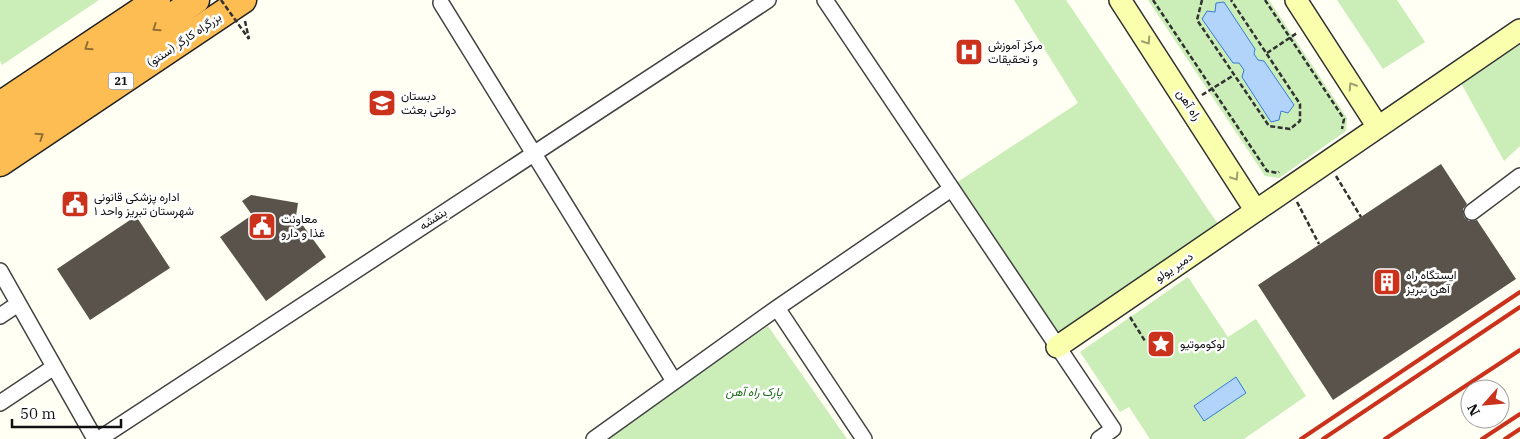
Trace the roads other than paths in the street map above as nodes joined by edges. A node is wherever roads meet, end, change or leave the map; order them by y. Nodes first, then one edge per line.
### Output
1 (157, 0) edge
2 (196, 0) edge
3 (243, 0) edge
4 (768, 0) edge
5 (825, 0) edge
6 (1120, 0) edge
7 (1296, 0) edge
8 (441, 4) dead end
9 (1520, 30) edge
10 (0, 105) edge
11 (1378, 127) junction
12 (0, 134) edge
13 (534, 154) junction
14 (0, 163) edge
15 (1520, 176) edge
16 (951, 189) junction
17 (1256, 211) junction
18 (1472, 212) dead end
19 (0, 271) edge
20 (18, 304) junction
21 (777, 308) junction
22 (0, 316) edge
23 (1057, 346) junction
24 (54, 367) junction
25 (674, 381) junction
26 (0, 403) edge
27 (94, 439) edge
28 (99, 439) edge
29 (594, 439) edge
30 (864, 439) edge
31 (1099, 439) edge

1 -> 10 highway
2 -> 12 highway, بزرگراه کارگر (سنتو) / 21
14 -> 3 highway, بزرگراه کارگر (سنتو) / 21
4 - 13 street, بنفشه
5 - 16 street
6 -> 17 street, راه آهن
11 -> 7 street
8 - 13 street
9 - 11 street, دمیر یولو
11 - 17 street, دمیر یولو
13 - 25 street
13 - 28 street, بنفشه
15 - 18 street
16 - 21 street
16 - 23 street
17 - 23 street, دمیر یولو
19 - 20 street
20 - 22 street
20 - 24 street
21 - 25 street
21 - 30 street
23 - 31 street
24 - 26 street
24 - 27 street
25 - 29 street

